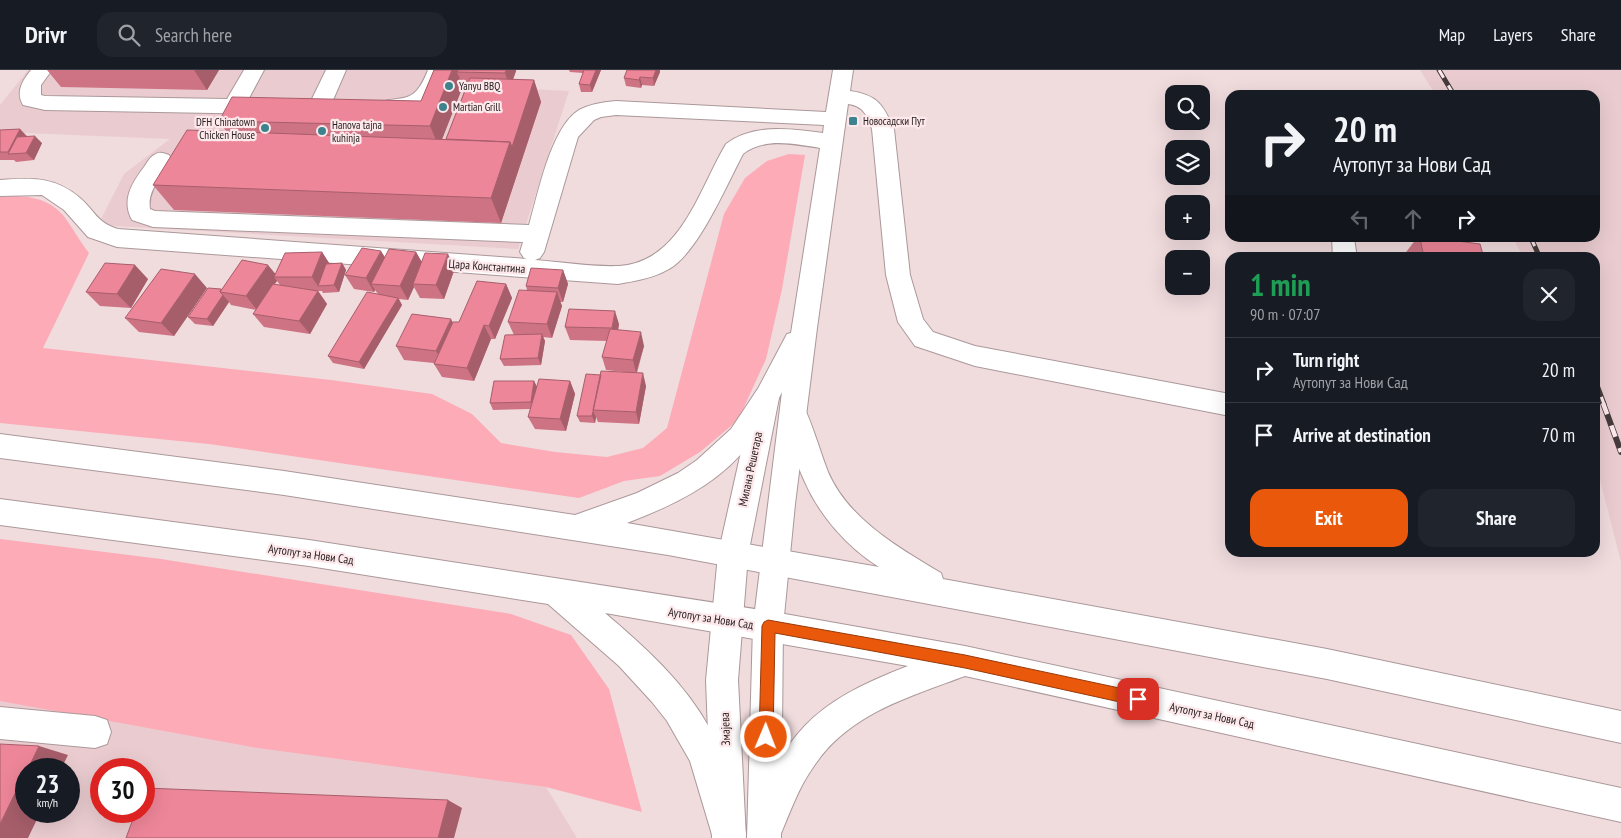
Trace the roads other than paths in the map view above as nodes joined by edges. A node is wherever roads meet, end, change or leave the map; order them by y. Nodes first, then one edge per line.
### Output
1 (42, 70) edge
2 (254, 70) edge
3 (336, 70) edge
4 (438, 70) edge
5 (842, 70) edge
6 (234, 106) junction
7 (837, 107) junction
8 (366, 108) edge
9 (832, 142) junction
10 (161, 160) dead end
11 (0, 188) edge
12 (537, 234) junction
13 (527, 269) junction
14 (804, 328) junction
15 (766, 398) junction
16 (1225, 404) edge
17 (793, 411) junction
18 (0, 446) edge
19 (0, 512) edge
20 (576, 526) junction
21 (733, 555) junction
22 (775, 562) junction
23 (555, 591) junction
24 (944, 592) junction
25 (726, 620) junction
26 (768, 626) junction
27 (965, 661) junction
28 (0, 723) edge
29 (1621, 727) edge
30 (95, 732) dead end
31 (1621, 805) edge
32 (765, 834) edge
33 (729, 836) edge

1 - 6 main road
2 - 6 main road
3 - 6 main road
4 - 8 main road
5 - 7 main road, Милана Решетара
7 - 9 main road, Милана Решетара
7 - 12 main road
7 - 16 main road
9 - 13 main road, Цара Константина
9 - 14 main road, Милана Решетара
10 - 12 main road
11 - 13 main road, Цара Константина
12 - 13 main road
14 - 15 main road, Милана Решетара
14 - 17 main road, Милана Решетара
15 - 20 main road
15 - 21 main road, Милана Решетара
17 - 22 main road, Милана Решетара
17 - 24 main road
18 - 20 main road
19 - 23 main road, Аутопут за Нови Сад
20 - 21 main road
21 - 22 main road
21 - 25 main road, Милана Решетара
22 - 24 main road
22 - 26 main road, Милана Решетара
23 - 25 main road, Аутопут за Нови Сад
23 - 33 main road
24 - 29 main road
25 - 26 main road, Аутопут за Нови Сад
25 - 33 main road, Змајева
26 - 27 main road, Аутопут за Нови Сад
26 - 32 main road
27 - 31 main road, Аутопут за Нови Сад
27 - 32 main road
28 - 30 main road

